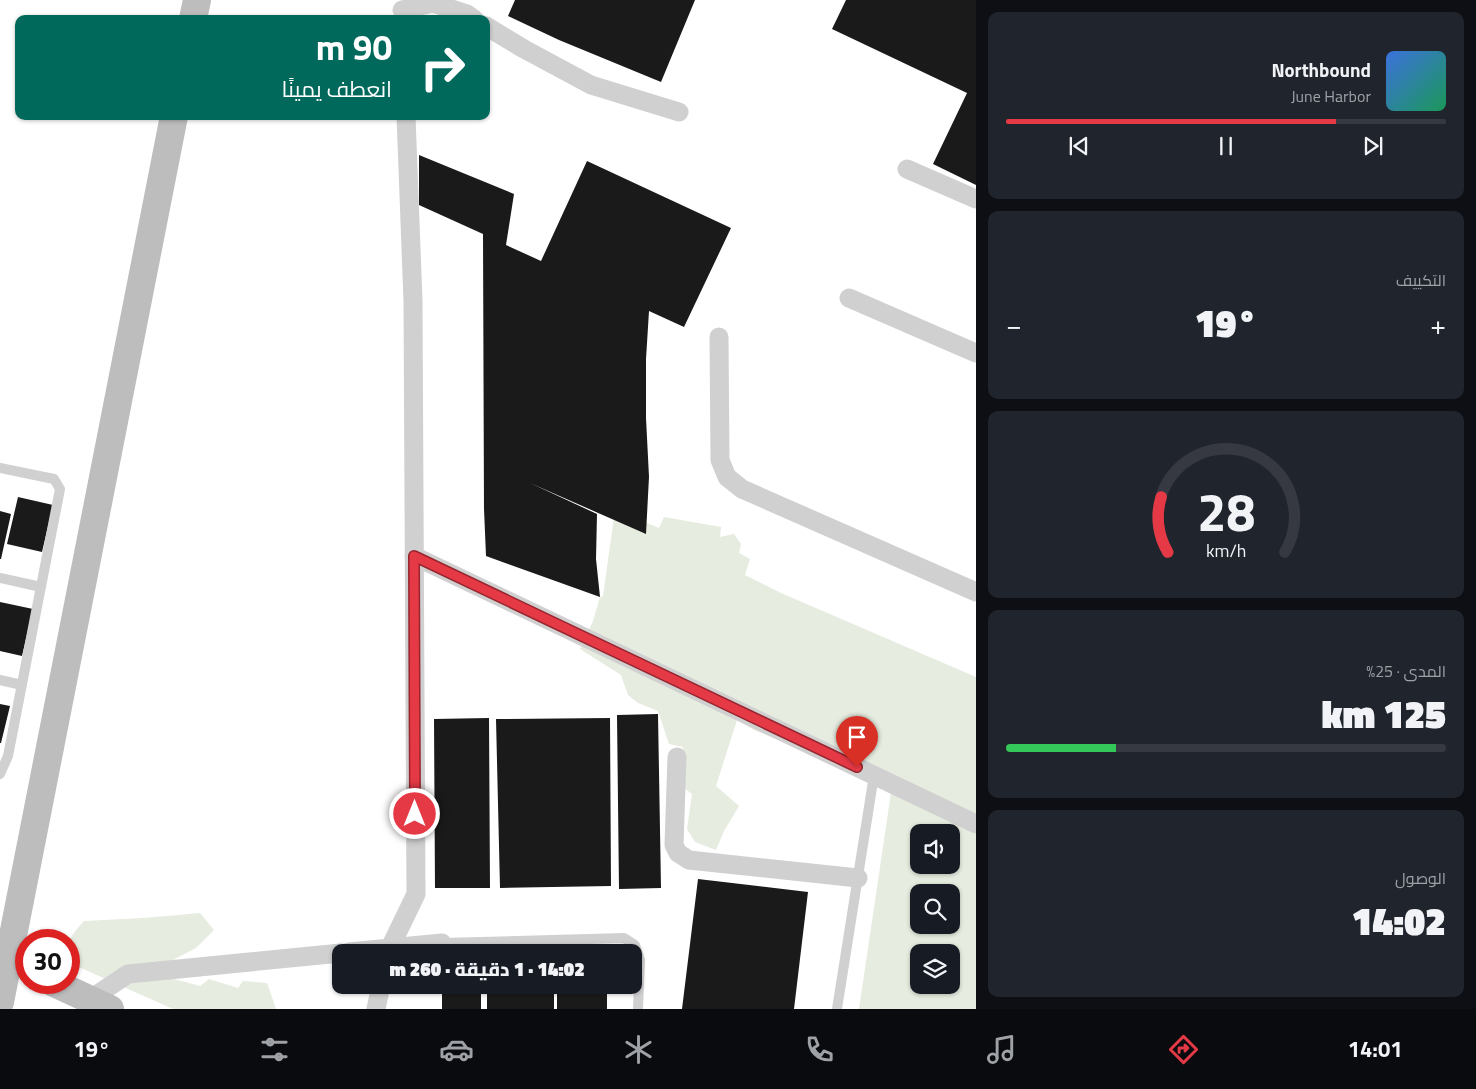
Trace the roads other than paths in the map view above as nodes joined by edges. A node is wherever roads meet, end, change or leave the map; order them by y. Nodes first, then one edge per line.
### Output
1 (197, 0) edge
2 (402, 9) edge
3 (194, 15) edge
4 (468, 15) edge
5 (490, 28) edge
6 (679, 112) dead end
7 (173, 120) edge
8 (406, 120) edge
9 (907, 169) dead end
10 (976, 198) edge
11 (850, 298) dead end
12 (719, 337) dead end
13 (976, 352) edge
14 (0, 468) edge
15 (414, 556) junction
16 (0, 578) edge
17 (41, 587) junction
18 (976, 592) edge
19 (0, 680) edge
20 (22, 685) junction
21 (677, 757) dead end
22 (0, 774) edge
23 (874, 775) junction
24 (976, 824) edge
25 (858, 878) junction
26 (391, 944) edge
27 (442, 944) edge
28 (633, 944) edge
29 (332, 954) edge
30 (11, 964) edge
31 (78, 994) edge
32 (379, 994) edge
33 (639, 994) edge
34 (0, 1002) edge
35 (99, 1004) edge
36 (376, 1009) edge
37 (638, 1009) edge
38 (837, 1009) edge

1 - 3 street
2 - 4 street
5 - 6 street
7 - 30 street
8 - 15 street
9 - 10 street
11 - 13 street
12 - 18 street
14 - 17 lane
15 - 23 street
15 - 26 street
16 - 17 lane
17 - 20 lane
19 - 20 lane
20 - 22 lane
21 - 25 street
23 - 24 street
23 - 25 lane
25 - 38 lane
27 - 28 lane
29 - 35 street
30 - 34 street
31 - 35 street
32 - 36 street
33 - 37 lane

